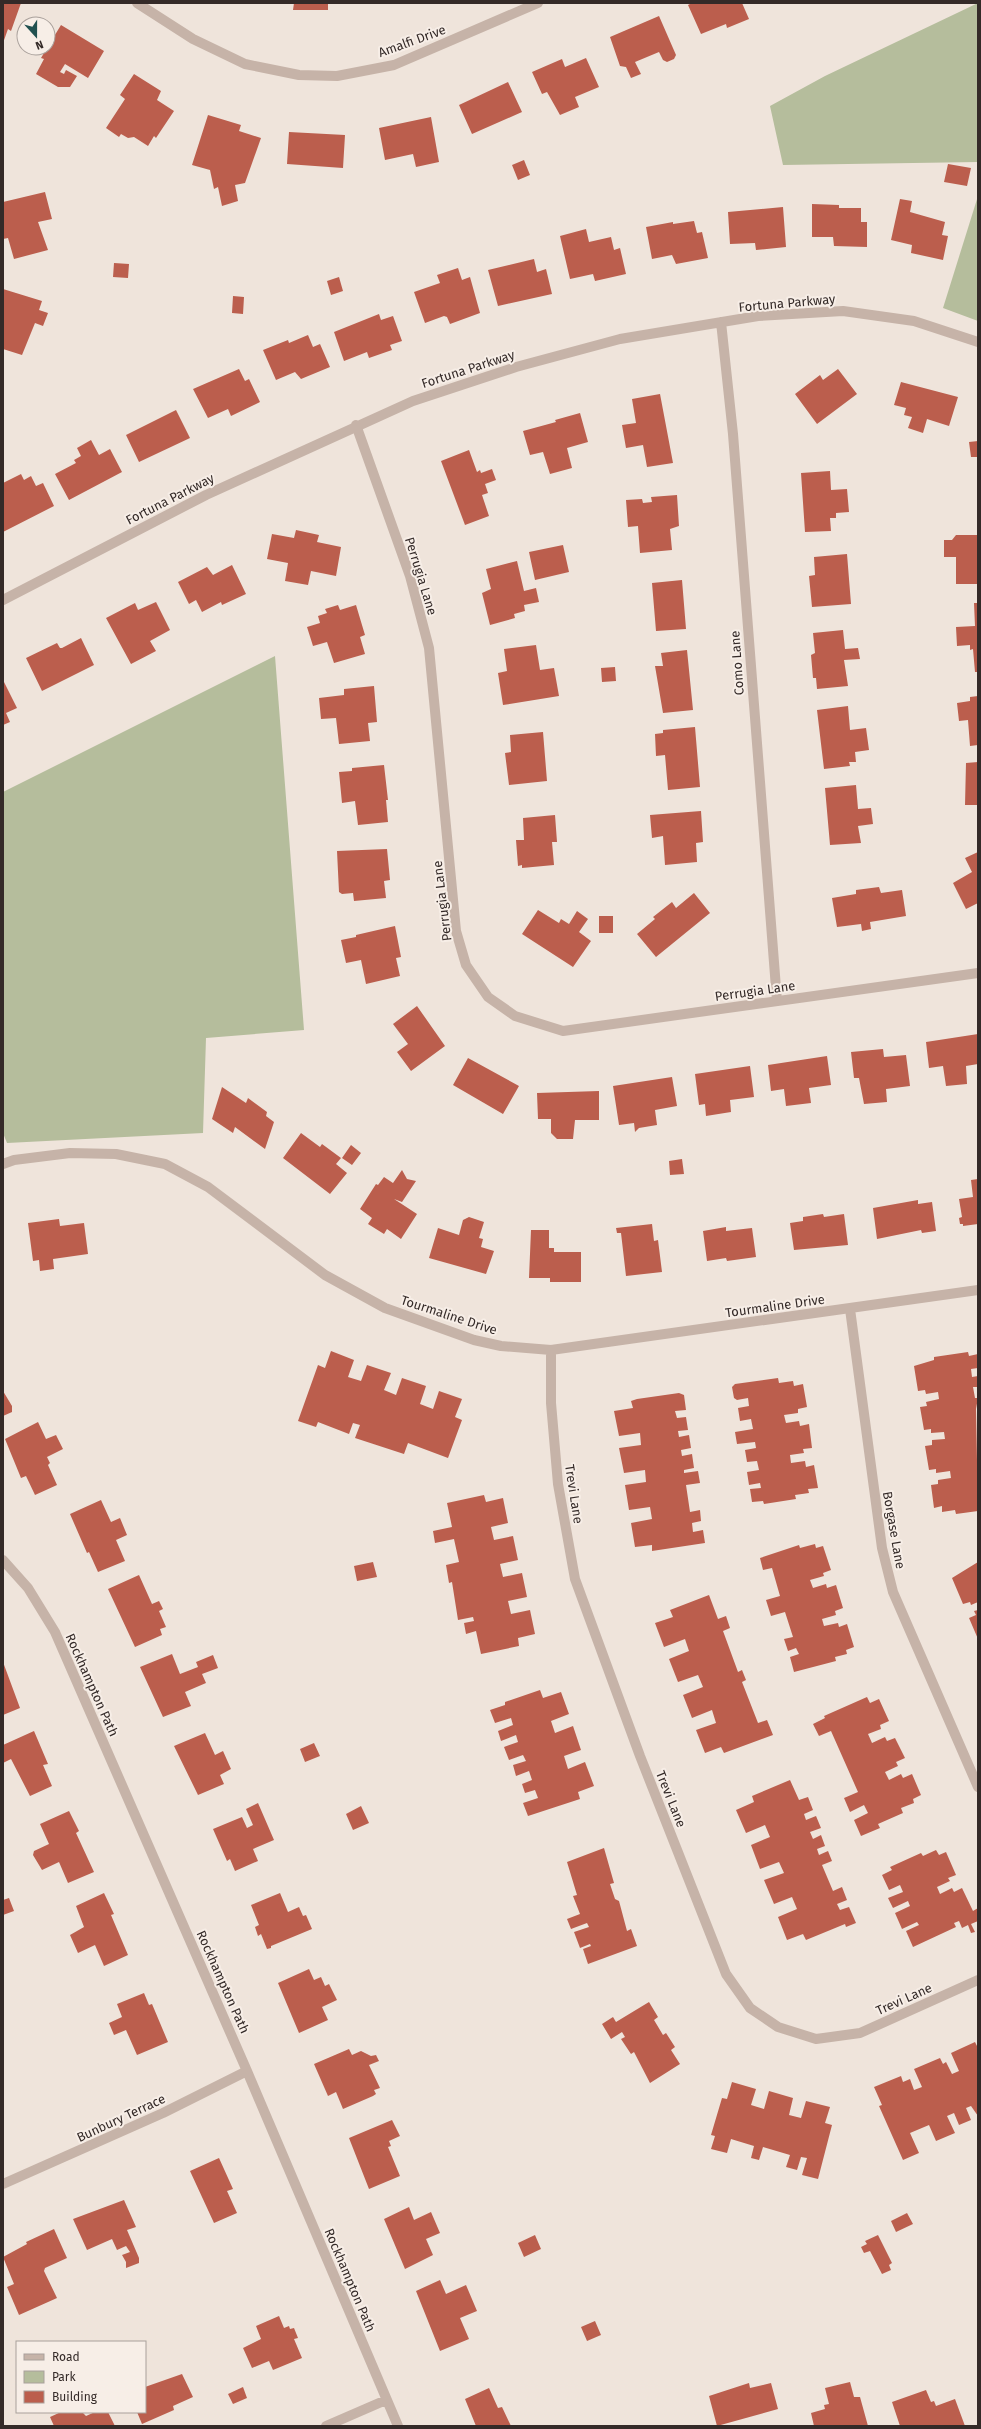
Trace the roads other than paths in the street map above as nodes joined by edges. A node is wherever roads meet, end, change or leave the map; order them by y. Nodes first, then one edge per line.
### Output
1 (137, 3) edge
2 (538, 3) edge
3 (721, 322) junction
4 (978, 342) edge
5 (356, 425) junction
6 (3, 600) edge
7 (978, 973) edge
8 (777, 1001) junction
9 (3, 1164) edge
10 (978, 1290) edge
11 (850, 1309) junction
12 (551, 1350) junction
13 (3, 1560) edge
14 (978, 1787) edge
15 (978, 1980) edge
16 (248, 2071) junction
17 (3, 2184) edge
18 (386, 2400) junction
19 (326, 2426) edge
20 (398, 2426) edge

1 - 2 street, Amalfi Drive
3 - 4 street, Fortuna Parkway
3 - 5 street, Fortuna Parkway
3 - 8 street, Como Lane
5 - 6 street, Fortuna Parkway
5 - 8 street, Perrugia Lane
7 - 8 street, Perrugia Lane
9 - 12 street, Tourmaline Drive
10 - 11 street, Tourmaline Drive
11 - 12 street, Tourmaline Drive
11 - 14 street, Borgase Lane
12 - 15 street, Trevi Lane
13 - 16 street, Rockhampton Path
16 - 17 street, Bunbury Terrace
16 - 18 street, Rockhampton Path
18 - 19 street
18 - 20 street, Rockhampton Path

